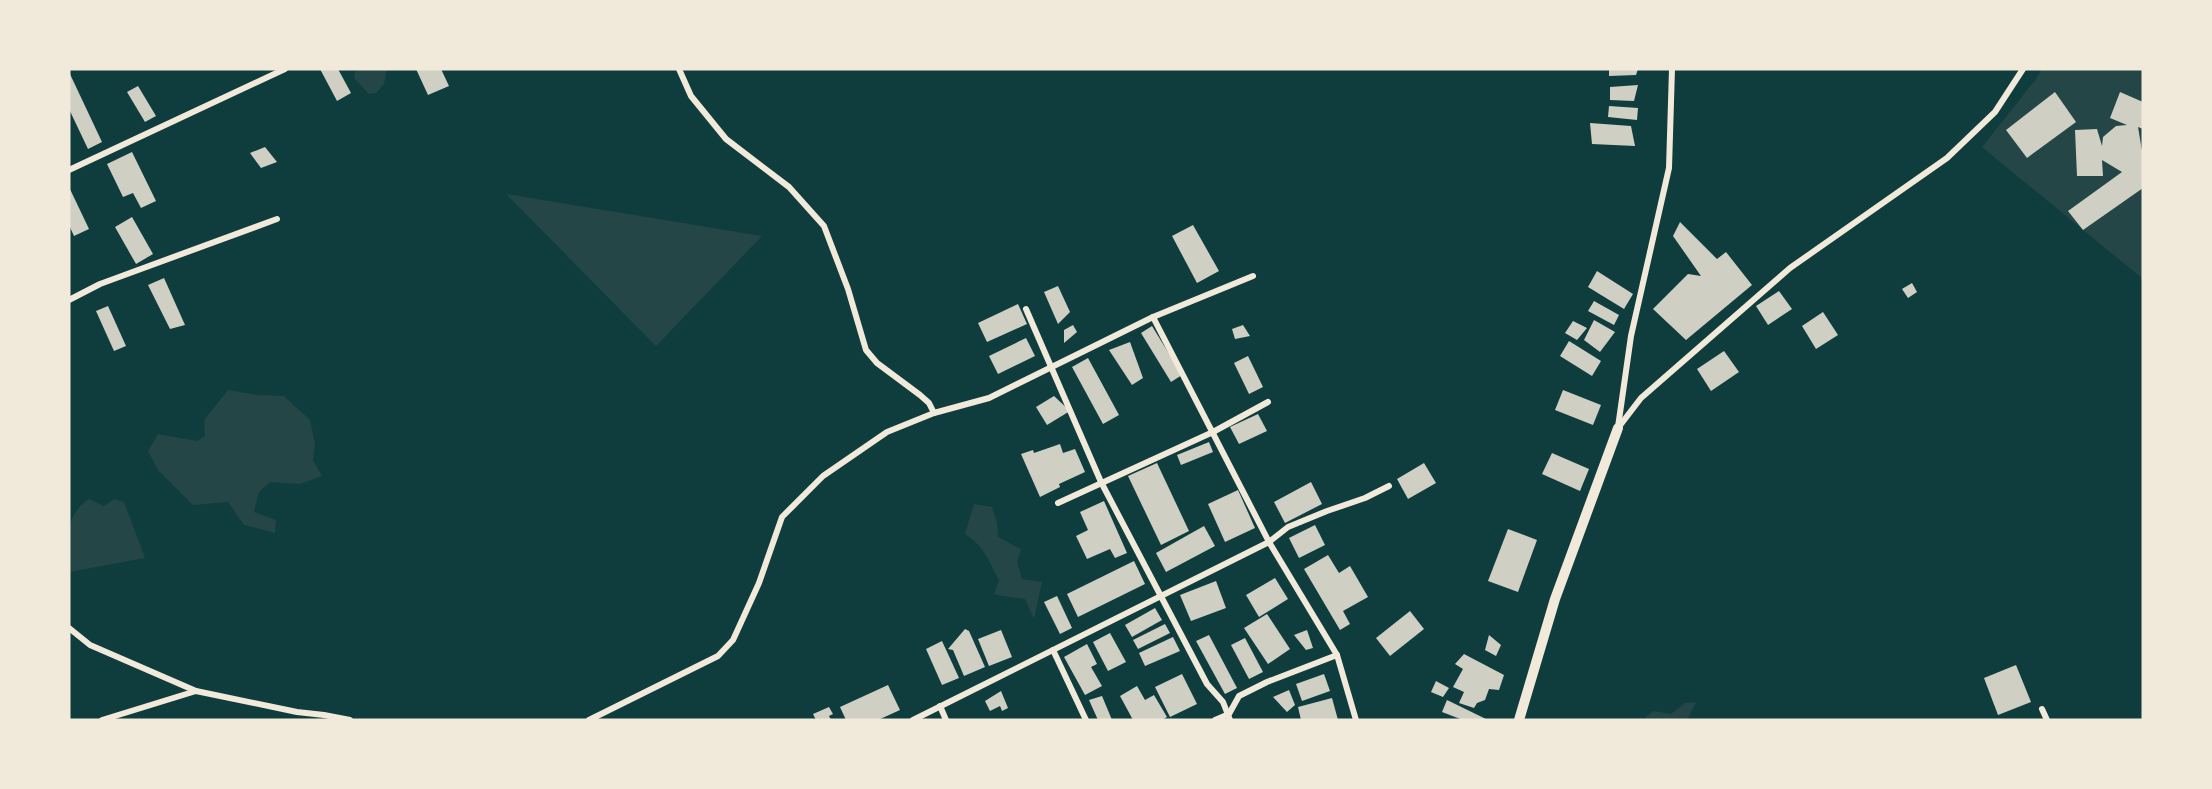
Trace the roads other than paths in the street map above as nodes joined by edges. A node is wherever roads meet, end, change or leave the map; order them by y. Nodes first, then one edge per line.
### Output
1 (285, 69) edge
2 (679, 69) edge
3 (1672, 69) edge
4 (2023, 69) edge
5 (69, 170) edge
6 (277, 219) dead end
7 (1253, 276) dead end
8 (69, 300) edge
9 (1026, 309) dead end
10 (1153, 317) junction
11 (1051, 366) junction
12 (1268, 402) dead end
13 (934, 413) junction
14 (1618, 428) junction
15 (1213, 432) junction
16 (1101, 482) junction
17 (1389, 486) dead end
18 (1058, 503) dead end
19 (1269, 542) junction
20 (1161, 595) junction
21 (69, 628) edge
22 (1053, 650) junction
23 (1336, 655) junction
24 (196, 691) junction
25 (940, 706) junction
26 (2042, 709) dead end
27 (1229, 717) edge
28 (102, 720) edge
29 (350, 720) edge
30 (589, 720) edge
31 (913, 720) edge
32 (946, 720) edge
33 (1086, 720) edge
34 (1215, 720) edge
35 (1356, 720) edge
36 (1519, 720) edge
37 (2047, 720) edge

1 - 5 street
2 - 13 street
3 - 14 street
4 - 14 street
6 - 8 street
7 - 10 street
9 - 11 street
10 - 11 street
10 - 15 street
11 - 13 street
11 - 16 street
12 - 15 street
13 - 30 street
14 - 36 street
15 - 16 street
15 - 19 street
16 - 18 street
16 - 20 street
17 - 19 street
19 - 20 street
19 - 23 street
20 - 22 street
20 - 27 street
21 - 24 street
22 - 25 street
22 - 33 street
23 - 27 street
23 - 35 street
24 - 28 street
24 - 29 street
25 - 31 street
25 - 32 street
26 - 37 street
27 - 34 street

